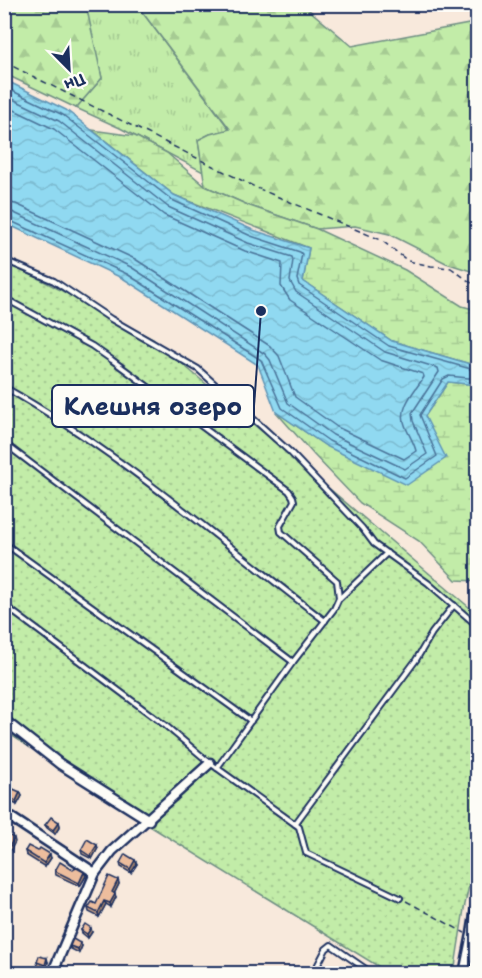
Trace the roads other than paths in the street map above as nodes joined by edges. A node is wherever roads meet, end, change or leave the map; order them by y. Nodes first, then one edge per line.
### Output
1 (4, 260) edge
2 (4, 298) edge
3 (4, 387) edge
4 (4, 443) edge
5 (4, 543) edge
6 (387, 553) junction
7 (339, 598) junction
8 (4, 605) edge
9 (453, 605) junction
10 (325, 621) junction
11 (477, 623) edge
12 (293, 662) junction
13 (4, 720) edge
14 (251, 721) junction
15 (214, 765) junction
16 (4, 813) edge
17 (149, 820) junction
18 (295, 824) junction
19 (95, 873) junction
20 (477, 896) edge
21 (400, 898) road end
22 (52, 974) edge
23 (313, 974) edge
24 (373, 974) edge
25 (464, 974) edge

1 - 6 lane
2 - 7 lane
3 - 10 lane
4 - 12 lane
5 - 14 lane
6 - 7 lane
6 - 9 lane
7 - 10 lane
8 - 15 lane
9 - 11 lane
9 - 18 lane
10 - 12 lane
12 - 14 lane
13 - 17 street
14 - 15 lane
15 - 17 street
15 - 18 lane
16 - 19 street
17 - 19 street
18 - 21 lane
19 - 22 street
20 - 25 street
23 - 24 lane

